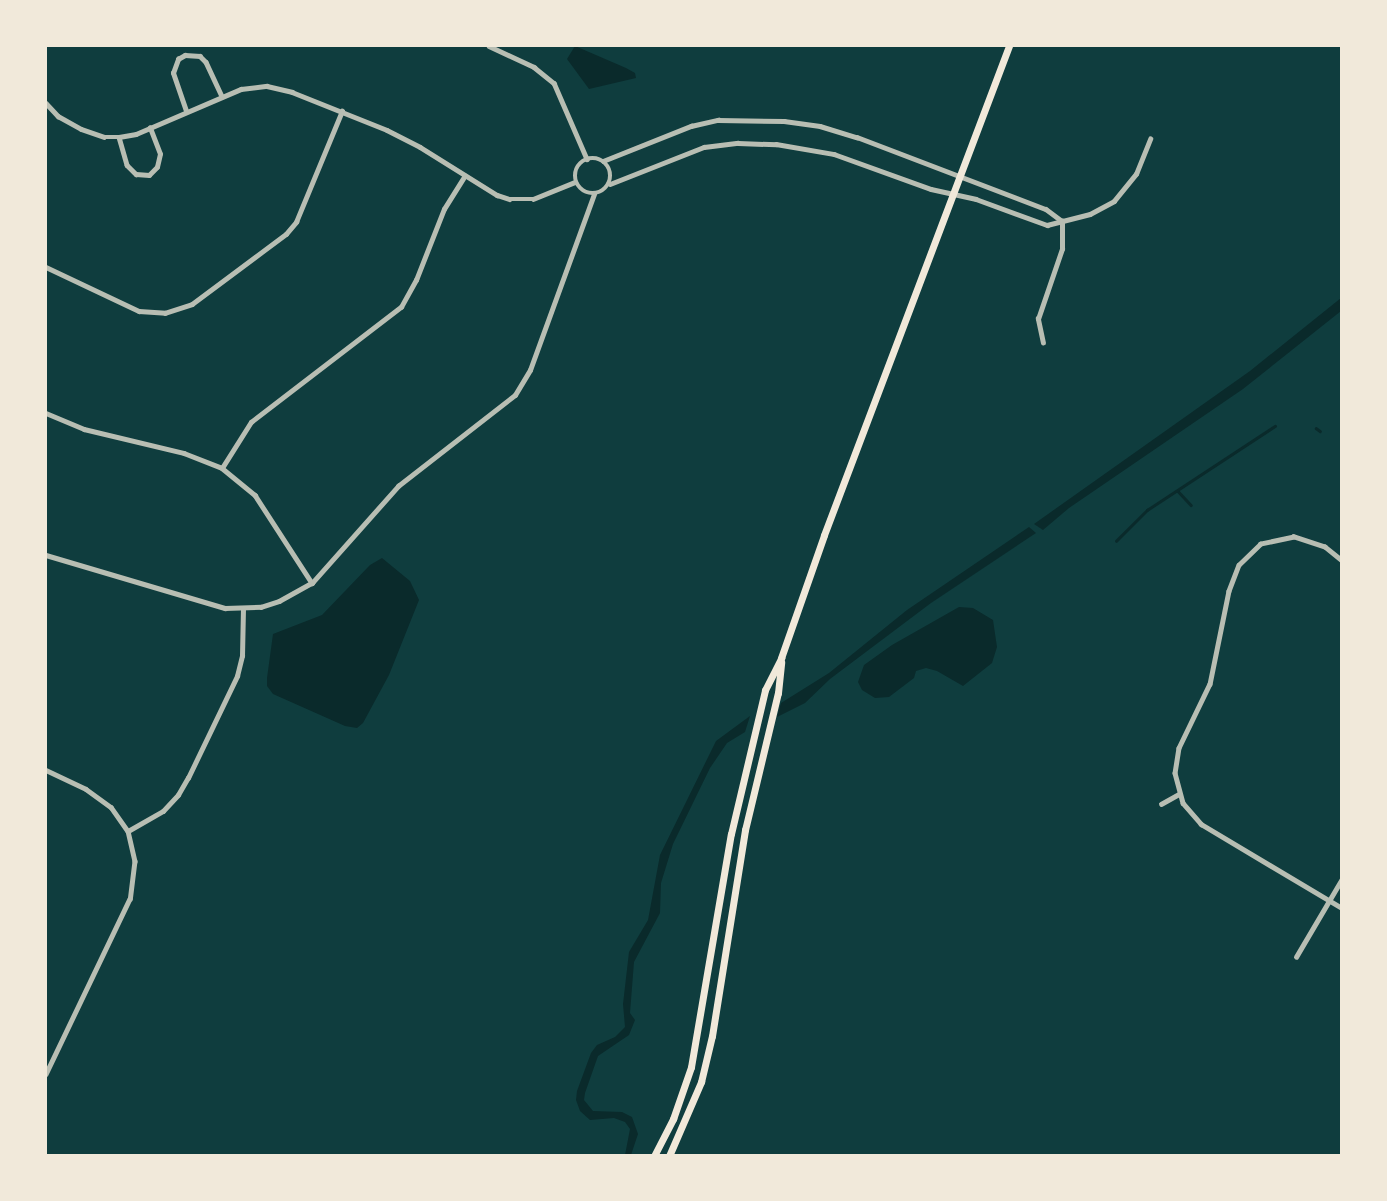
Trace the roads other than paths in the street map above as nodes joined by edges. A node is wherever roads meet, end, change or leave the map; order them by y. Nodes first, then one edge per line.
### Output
1 (489, 46) edge
2 (1009, 46) edge
3 (222, 97) junction
4 (46, 103) edge
5 (187, 111) junction
6 (342, 111) junction
7 (150, 128) junction
8 (119, 137) junction
9 (1150, 139) dead end
10 (587, 159) junction
11 (603, 161) junction
12 (465, 176) junction
13 (959, 176) junction
14 (575, 182) junction
15 (610, 184) junction
16 (594, 194) junction
17 (951, 195) junction
18 (1062, 221) junction
19 (46, 267) edge
20 (1043, 343) dead end
21 (46, 413) edge
22 (222, 468) junction
23 (46, 555) edge
24 (1342, 561) edge
25 (312, 583) junction
26 (243, 609) junction
27 (781, 658) junction
28 (46, 770) edge
29 (1179, 794) junction
30 (1161, 804) dead end
31 (128, 831) junction
32 (1342, 878) edge
33 (1329, 900) junction
34 (1342, 908) edge
35 (1296, 957) dead end
36 (46, 1074) edge
37 (654, 1156) edge
38 (669, 1156) edge

1 - 10 street
2 - 13 main road
3 - 5 street
3 - 5 street
3 - 6 street
4 - 8 street
5 - 7 street
6 - 12 street
6 - 19 street
7 - 8 street
7 - 8 street
9 - 18 street
10 - 11 street
10 - 14 street
11 - 13 street
11 - 15 street
12 - 14 street
12 - 22 street
13 - 17 main road
13 - 18 street
14 - 16 street
15 - 16 street
15 - 17 street
16 - 25 street
17 - 18 street
17 - 27 main road
18 - 20 street
21 - 22 street
22 - 25 street
23 - 26 street
24 - 29 street
25 - 26 street
26 - 31 street
27 - 37 main road
27 - 38 main road
28 - 31 street
29 - 30 street
29 - 33 street
31 - 36 street
32 - 33 street
33 - 34 street
33 - 35 street

